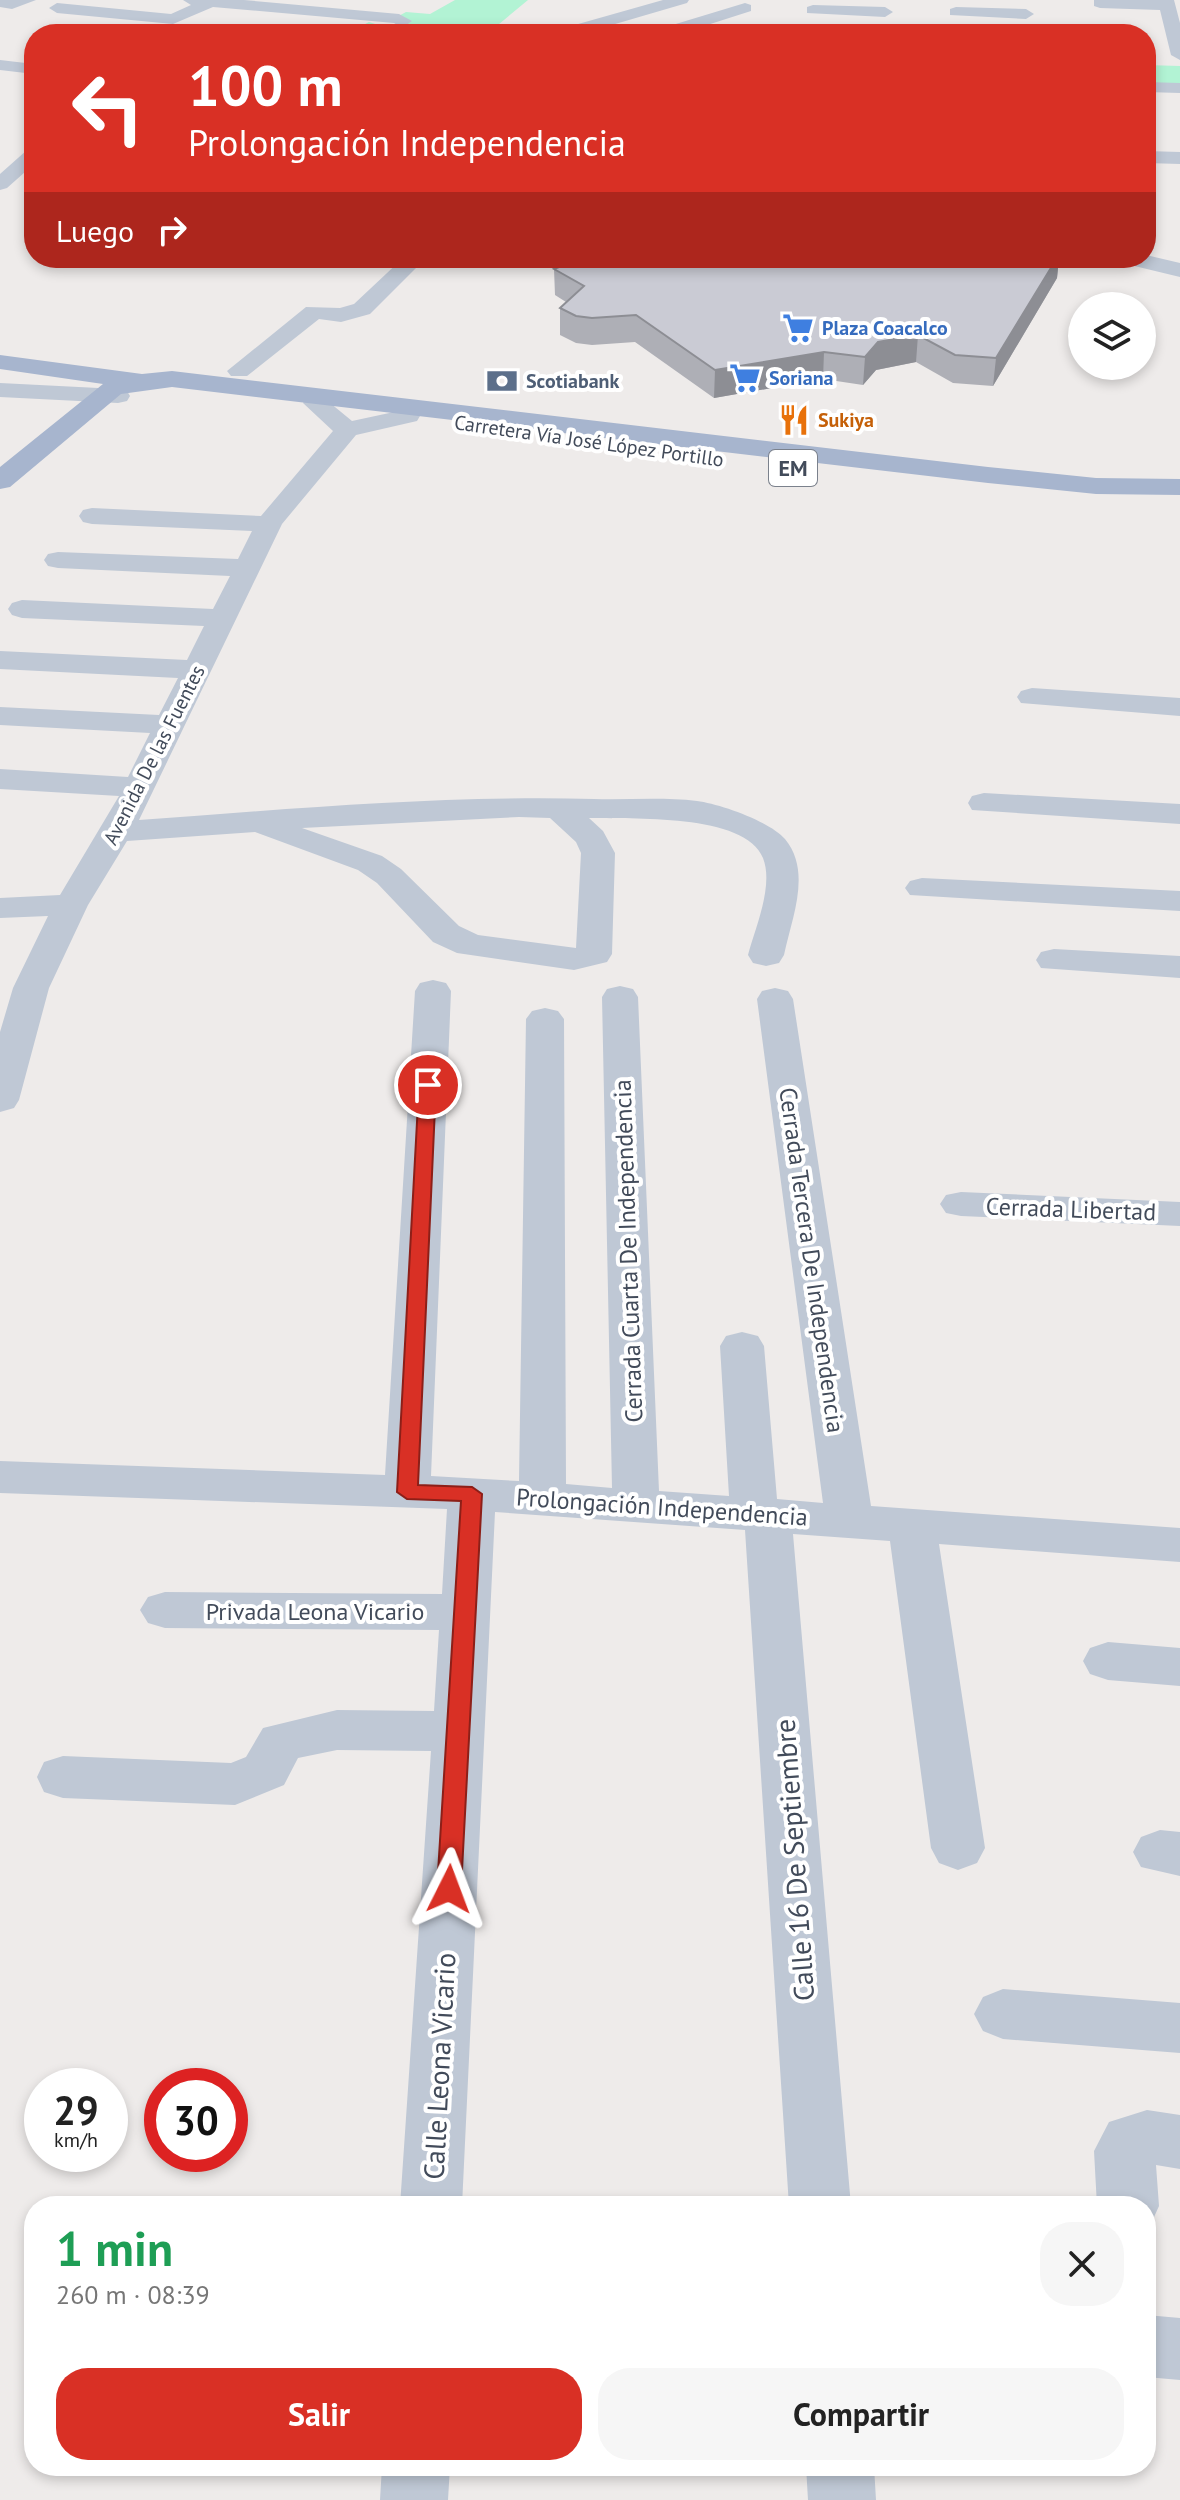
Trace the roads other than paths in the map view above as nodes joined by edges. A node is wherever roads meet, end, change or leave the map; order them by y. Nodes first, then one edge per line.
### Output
1 (191, 0) edge
2 (339, 0) edge
3 (681, 0) edge
4 (204, 1) edge
5 (1173, 2) edge
6 (745, 4) edge
7 (268, 5) edge
8 (886, 6) edge
9 (956, 6) edge
10 (404, 7) dead end
11 (1025, 7) edge
12 (1100, 7) edge
13 (57, 8) dead end
14 (812, 11) edge
15 (319, 13) junction
16 (705, 20) junction
17 (239, 24) dead end
18 (381, 24) edge
19 (599, 24) edge
20 (693, 24) edge
21 (728, 24) edge
22 (740, 24) edge
23 (1176, 62) edge
24 (0, 65) edge
25 (24, 67) edge
26 (24, 70) edge
27 (0, 78) edge
28 (1156, 87) edge
29 (1180, 88) edge
30 (1156, 157) edge
31 (1180, 158) edge
32 (24, 170) edge
33 (0, 184) edge
34 (1156, 264) edge
35 (405, 268) edge
36 (1180, 270) edge
37 (341, 288) dead end
38 (314, 312) junction
39 (0, 341) edge
40 (0, 350) edge
41 (0, 362) edge
42 (63, 371) junction
43 (239, 371) junction
44 (194, 388) junction
45 (0, 390) edge
46 (89, 394) junction
47 (118, 396) junction
48 (315, 403) junction
49 (408, 416) junction
50 (347, 430) junction
51 (0, 472) edge
52 (0, 481) edge
53 (1180, 485) edge
54 (0, 489) edge
55 (0, 503) edge
56 (1180, 508) edge
57 (92, 516) dead end
58 (269, 524) junction
59 (58, 560) dead end
60 (248, 568) junction
61 (22, 609) dead end
62 (223, 618) junction
63 (0, 660) edge
64 (198, 670) junction
65 (1032, 697) dead end
66 (1180, 707) edge
67 (0, 716) edge
68 (170, 725) junction
69 (0, 779) edge
70 (140, 787) junction
71 (984, 803) dead end
72 (559, 808) junction
73 (1180, 814) edge
74 (252, 822) junction
75 (116, 832) junction
76 (955, 866) dead end
77 (1180, 878) edge
78 (922, 888) dead end
79 (1180, 901) edge
80 (71, 905) junction
81 (0, 908) edge
82 (766, 955) dead end
83 (1054, 960) dead end
84 (1180, 967) edge
85 (15, 988) edge
86 (433, 991) dead end
87 (620, 997) dead end
88 (775, 999) dead end
89 (545, 1019) dead end
90 (1, 1090) edge
91 (961, 1204) dead end
92 (1180, 1214) edge
93 (742, 1346) dead end
94 (0, 1477) edge
95 (407, 1492) junction
96 (472, 1494) junction
97 (542, 1499) junction
98 (636, 1506) junction
99 (761, 1514) junction
100 (849, 1520) junction
101 (912, 1524) junction
102 (1180, 1545) edge
103 (165, 1610) dead end
104 (465, 1612) junction
105 (1108, 1661) dead end
106 (1180, 1667) edge
107 (458, 1731) junction
108 (63, 1777) dead end
109 (958, 1848) dead end
110 (1003, 2014) dead end
111 (1180, 2028) edge
112 (1180, 2142) edge
113 (432, 2196) edge
114 (819, 2196) edge
115 (1127, 2196) edge
116 (1156, 2347) edge
117 (1180, 2349) edge
118 (415, 2476) edge
119 (841, 2476) edge
120 (414, 2500) edge
121 (842, 2500) edge

1 - 4 street
2 - 15 street
3 - 19 street
4 - 7 street
4 - 13 street
5 - 12 street
5 - 23 street
6 - 16 street
6 - 22 street
7 - 15 street
7 - 17 street
8 - 14 street
9 - 11 street
10 - 18 street
15 - 18 street
16 - 20 street
16 - 21 street
24 - 25 street
26 - 27 street
28 - 29 street
30 - 31 street
32 - 33 street
34 - 36 street
35 - 38 street
37 - 38 street
38 - 43 street
39 - 43 main road, Carretera Vía José López Portillo / EM
40 - 54 main road
41 - 42 main road, Carretera Vía José López Portillo / EM
42 - 44 main road, Carretera Vía José López Portillo / EM
42 - 46 main road
43 - 53 main road, Carretera Vía José López Portillo / EM
44 - 47 main road
44 - 48 main road, Carretera Vía José López Portillo / EM
45 - 46 street
46 - 47 street
46 - 51 main road
47 - 55 main road
48 - 49 main road, Carretera Vía José López Portillo / EM
48 - 50 street
49 - 50 street
49 - 56 main road, Carretera Vía José López Portillo / EM
50 - 58 street, Avenida De las Fuentes
52 - 53 main road
57 - 58 street
58 - 60 street, Avenida De las Fuentes
59 - 60 street
60 - 62 street, Avenida De las Fuentes
61 - 62 street
62 - 64 street, Avenida De las Fuentes
63 - 64 street
64 - 68 street, Avenida De las Fuentes
65 - 66 street
67 - 68 street
68 - 70 street, Avenida De las Fuentes
69 - 70 street
70 - 75 street, Avenida De las Fuentes
71 - 73 street
72 - 74 street
72 - 74 street
72 - 82 street
74 - 75 street
75 - 80 street, Avenida De las Fuentes
76 - 77 street
78 - 79 street
80 - 81 street
80 - 85 street, Avenida De las Fuentes
83 - 84 street
85 - 90 street, Avenida De las Fuentes
86 - 95 street
87 - 98 street, Cerrada Cuarta De Independencia
88 - 100 street, Cerrada Tercera De Independencia
89 - 97 street
91 - 92 street, Cerrada Libertad
93 - 99 street, Calle 16 De Septiembre
94 - 95 street, Prolongación Independencia
95 - 96 street, Prolongación Independencia
96 - 97 street, Prolongación Independencia
96 - 104 street, Calle Leona Vicario
97 - 98 street, Prolongación Independencia
98 - 99 street, Prolongación Independencia
99 - 100 street, Prolongación Independencia
99 - 114 street, Calle 16 De Septiembre
100 - 101 street, Prolongación Independencia
101 - 102 street, Prolongación Independencia
101 - 109 street
103 - 104 street, Privada Leona Vicario
104 - 107 street, Calle Leona Vicario
105 - 106 street
107 - 108 street
107 - 113 street, Calle Leona Vicario
110 - 111 street
112 - 115 street
116 - 117 street
118 - 120 street
119 - 121 street

